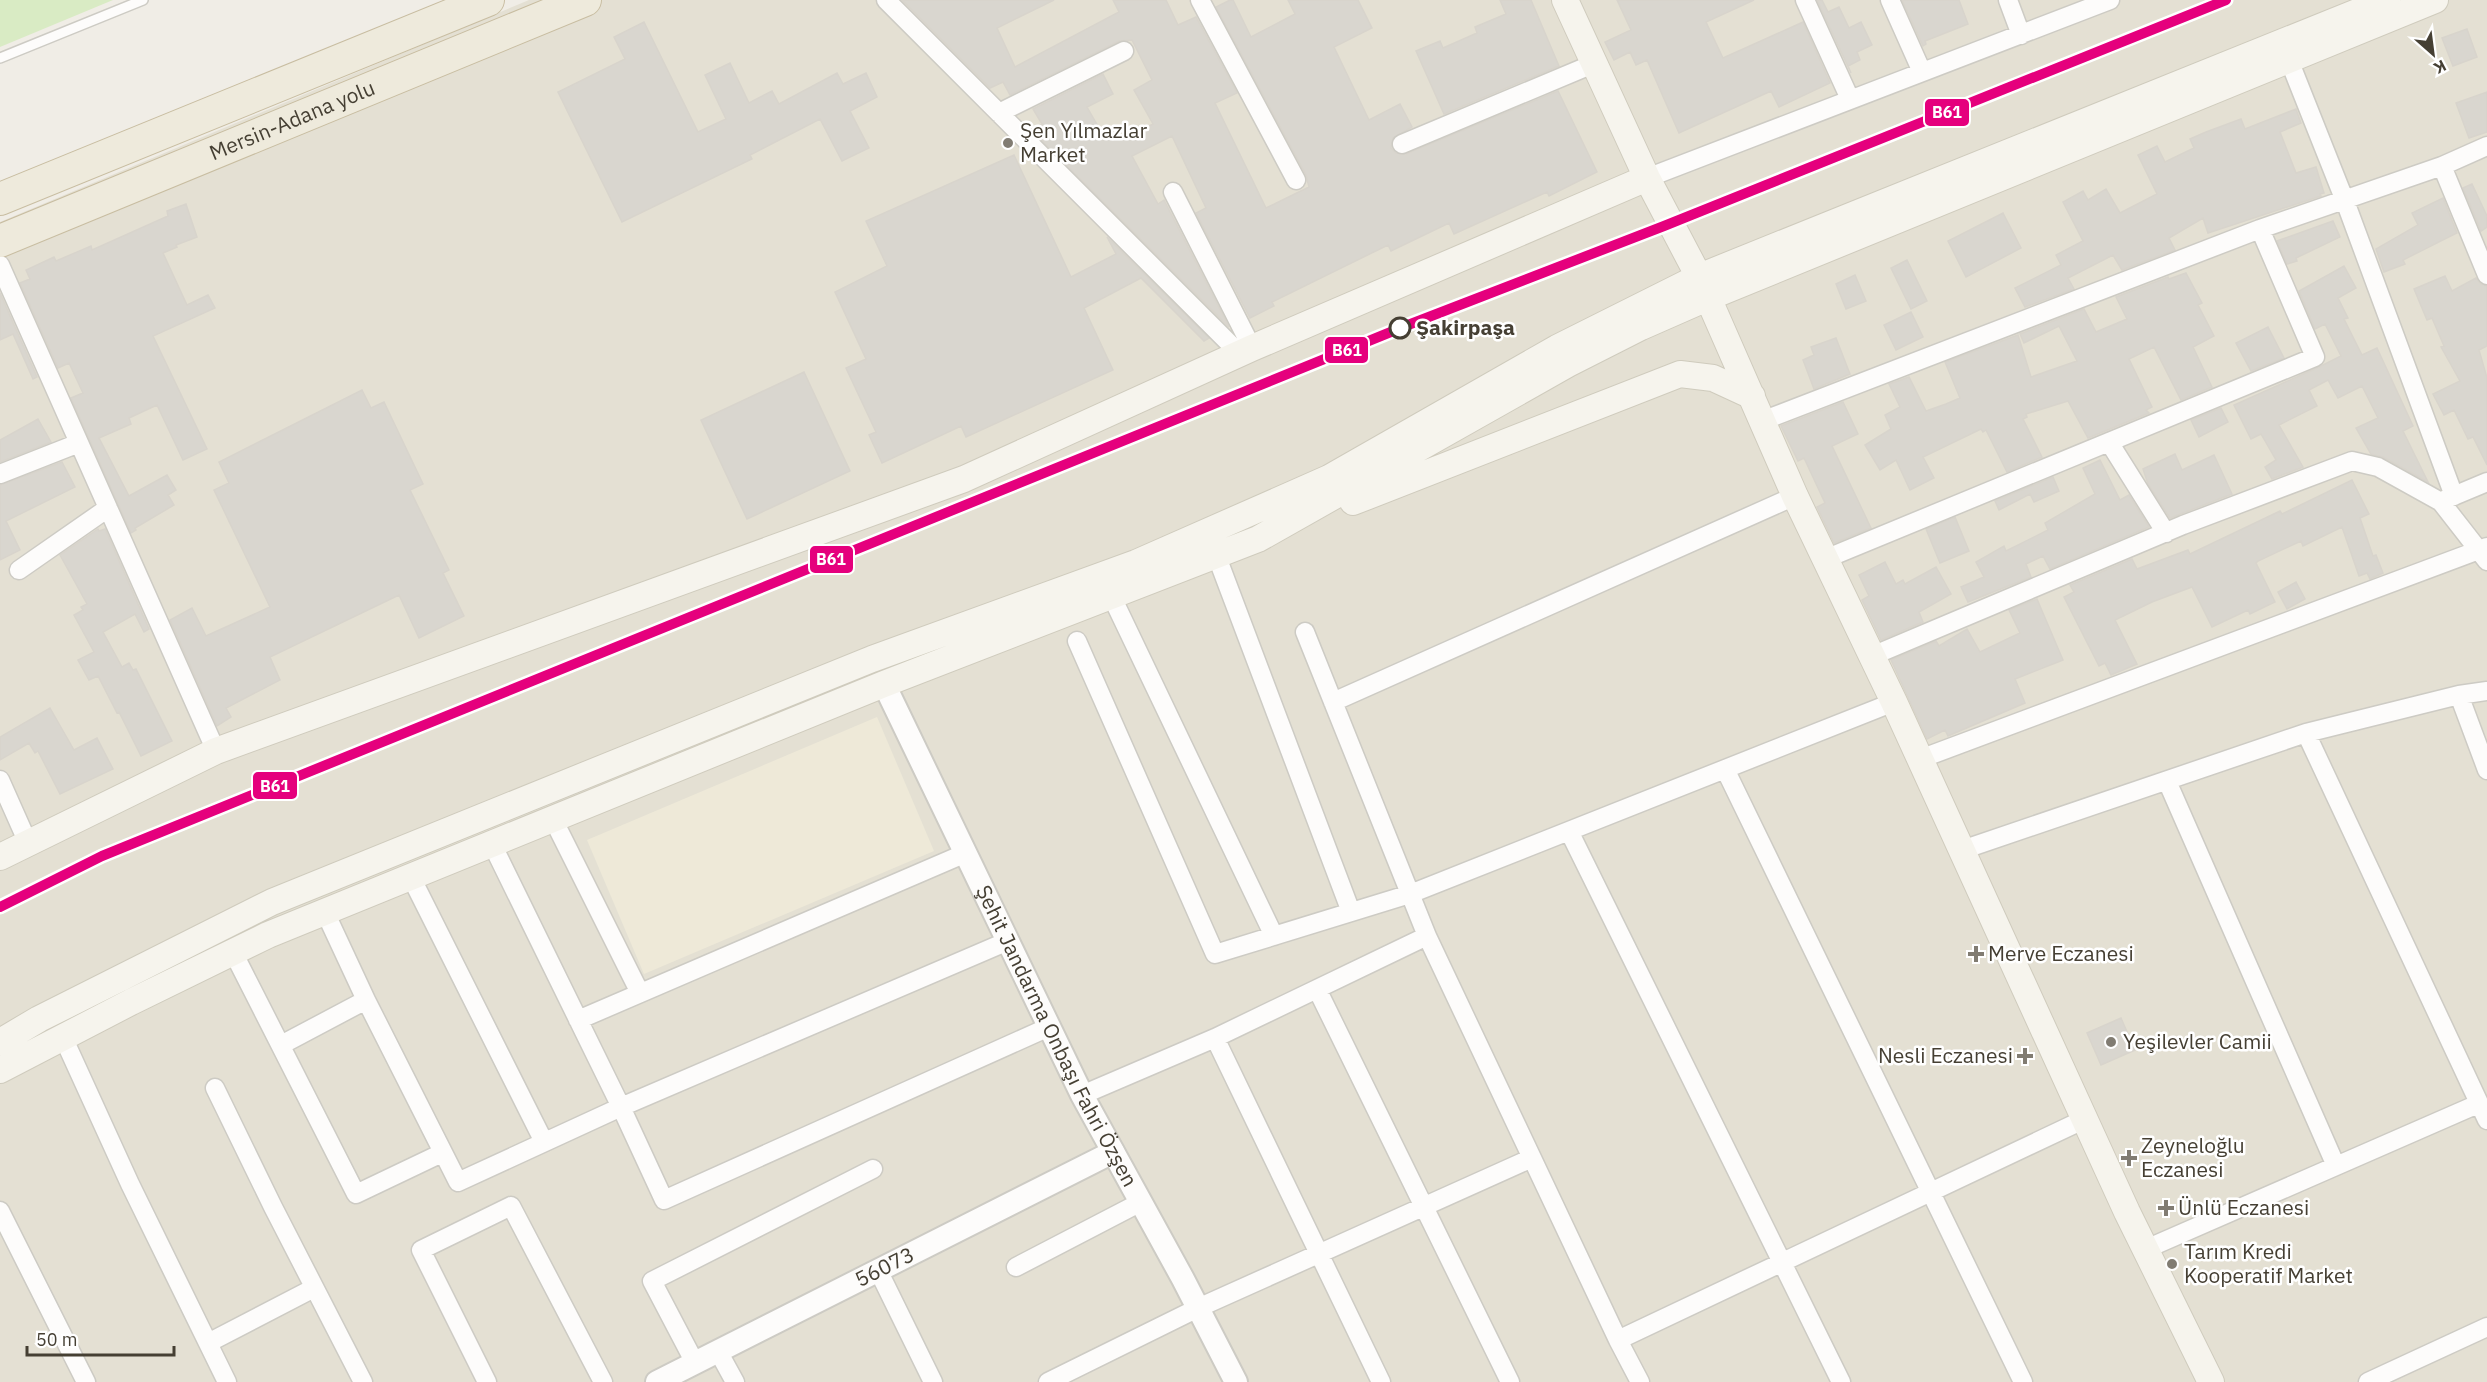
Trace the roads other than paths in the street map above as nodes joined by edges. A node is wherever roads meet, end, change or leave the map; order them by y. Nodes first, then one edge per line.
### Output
1 (143, 0) edge
2 (488, 0) edge
3 (585, 0) edge
4 (886, 0) edge
5 (1200, 0) edge
6 (1565, 0) edge
7 (1806, 0) edge
8 (1890, 0) edge
9 (2008, 0) edge
10 (2110, 0) edge
11 (2387, 0) edge
12 (2435, 0) edge
13 (2021, 35) junction
14 (1124, 51) dead end
15 (0, 58) edge
16 (2289, 60) junction
17 (1593, 64) junction
18 (1922, 72) junction
19 (1850, 99) junction
20 (999, 113) junction
21 (1402, 144) dead end
22 (2487, 146) edge
23 (2442, 166) junction
24 (1647, 178) junction
25 (1296, 180) dead end
26 (1173, 192) dead end
27 (0, 199) edge
28 (2345, 201) junction
29 (2260, 229) junction
30 (0, 241) edge
31 (0, 266) edge
32 (2487, 275) edge
33 (1703, 288) junction
34 (1246, 351) junction
35 (1752, 396) junction
36 (1762, 421) junction
37 (2109, 442) junction
38 (79, 443) junction
39 (0, 474) edge
40 (2487, 482) edge
41 (1795, 496) junction
42 (2447, 499) junction
43 (108, 508) junction
44 (2166, 533) junction
45 (1258, 539) junction
46 (2484, 553) edge
47 (1217, 557) junction
48 (1825, 559) junction
49 (19, 570) dead end
50 (1111, 595) junction
51 (1305, 632) dead end
52 (1077, 641) dead end
53 (1872, 656) junction
54 (884, 684) junction
55 (2487, 691) edge
56 (2460, 695) junction
57 (1333, 702) junction
58 (1894, 702) junction
59 (2306, 733) junction
60 (216, 751) junction
61 (1920, 759) junction
62 (1725, 770) junction
63 (2487, 770) edge
64 (0, 780) edge
65 (2167, 781) junction
66 (554, 819) junction
67 (1569, 831) junction
68 (28, 843) junction
69 (492, 844) junction
70 (1962, 850) junction
71 (966, 853) junction
72 (0, 856) edge
73 (411, 877) junction
74 (1410, 894) junction
75 (325, 912) junction
76 (1351, 912) junction
77 (1274, 936) junction
78 (1427, 936) junction
79 (1008, 940) junction
80 (233, 952) junction
81 (1318, 991) junction
82 (640, 993) junction
83 (366, 1000) junction
84 (578, 1020) junction
85 (1049, 1027) junction
86 (63, 1037) junction
87 (1215, 1038) junction
88 (0, 1042) edge
89 (281, 1045) junction
90 (0, 1070) edge
91 (215, 1088) dead end
92 (1082, 1095) junction
93 (2478, 1104) junction
94 (621, 1107) junction
95 (2085, 1119) junction
96 (2487, 1120) edge
97 (544, 1142) junction
98 (1113, 1152) junction
99 (442, 1153) junction
100 (1532, 1158) junction
101 (2336, 1166) junction
102 (873, 1169) dead end
103 (1931, 1192) junction
104 (1141, 1202) junction
105 (1424, 1207) junction
106 (0, 1210) edge
107 (2146, 1249) junction
108 (1319, 1254) junction
109 (1782, 1262) junction
110 (1016, 1267) dead end
111 (878, 1270) junction
112 (314, 1288) junction
113 (1198, 1308) junction
114 (2487, 1327) edge
115 (1618, 1340) junction
116 (208, 1343) junction
117 (718, 1351) junction
118 (695, 1363) junction
119 (1073, 1377) edge
120 (83, 1381) edge
121 (1638, 1381) edge
122 (227, 1382) edge
123 (363, 1382) edge
124 (487, 1382) edge
125 (603, 1382) edge
126 (657, 1382) edge
127 (735, 1382) edge
128 (933, 1382) edge
129 (1048, 1382) edge
130 (1236, 1382) edge
131 (1381, 1382) edge
132 (1510, 1382) edge
133 (1841, 1382) edge
134 (2023, 1382) edge
135 (2211, 1382) edge
136 (2368, 1382) edge

1 - 15 lane
2 - 27 highway, Mersin-Adana yolu
3 - 30 highway, Mersin-Adana yolu
4 - 20 street
5 - 25 street
6 - 17 main road
7 - 19 street
8 - 18 street
9 - 13 street
10 - 13 street
11 - 33 main road
12 - 16 main road
13 - 18 street
14 - 20 street
16 - 28 street
16 - 33 main road
17 - 21 street
17 - 24 main road
18 - 19 street
19 - 24 street
20 - 34 street
22 - 23 street
23 - 28 street
23 - 32 street
24 - 33 main road
24 - 34 main road
26 - 34 street
28 - 29 street
28 - 42 street
29 - 36 street
29 - 37 street
31 - 38 street
33 - 35 main road
33 - 45 main road
33 - 88 main road
34 - 60 main road
35 - 36 main road
35 - 45 main road
36 - 41 main road
37 - 44 street
37 - 48 street
38 - 39 street
38 - 43 street
40 - 42 street
41 - 48 main road
41 - 57 street
42 - 44 street
42 - 46 street
43 - 49 street
43 - 60 street
44 - 53 street
45 - 47 main road
46 - 61 street
47 - 50 main road
47 - 76 street
48 - 53 main road
50 - 54 main road
50 - 77 street
51 - 57 street
52 - 77 street
53 - 58 main road
54 - 66 main road
54 - 71 street, Şehit Jandarma Onbaşı Fahri Özşen
55 - 56 street
56 - 59 street
56 - 63 street
57 - 74 street
58 - 61 main road
58 - 62 street
59 - 65 street
59 - 93 street
60 - 68 main road
61 - 70 main road
62 - 67 street
62 - 103 street
64 - 68 street
65 - 70 street
65 - 101 street
66 - 69 main road
66 - 82 street
67 - 74 street
67 - 109 street
68 - 72 main road
69 - 73 main road
69 - 84 street
70 - 95 main road
71 - 79 street, Şehit Jandarma Onbaşı Fahri Özşen
71 - 82 street
73 - 75 main road
73 - 97 street
74 - 76 street
74 - 78 street
75 - 80 main road
75 - 83 street
76 - 77 street
78 - 81 street
78 - 100 street
79 - 85 street, Şehit Jandarma Onbaşı Fahri Özşen
79 - 94 street
80 - 86 main road
80 - 89 street
81 - 87 street
81 - 105 street
82 - 84 street
83 - 89 street
83 - 99 street
84 - 94 street
85 - 92 street, Şehit Jandarma Onbaşı Fahri Özşen
85 - 94 street
86 - 90 main road
86 - 116 street
87 - 92 street
87 - 108 street
89 - 99 street
91 - 112 street
92 - 98 street, Şehit Jandarma Onbaşı Fahri Özşen
93 - 96 street
93 - 101 street
94 - 97 street
95 - 103 street
95 - 107 main road
97 - 99 street
98 - 104 street, Şehit Jandarma Onbaşı Fahri Özşen
98 - 111 street, 56073
100 - 105 street
100 - 115 street
101 - 107 street
102 - 118 street
103 - 109 street
103 - 134 street
104 - 110 street
104 - 113 street, Şehit Jandarma Onbaşı Fahri Özşen
105 - 108 street
105 - 132 street
106 - 120 street
107 - 135 main road
108 - 113 street
108 - 131 street
109 - 115 street
109 - 133 street
111 - 117 street, 56073
111 - 128 street
112 - 116 street
112 - 123 street
113 - 119 street
113 - 130 street, Şehit Jandarma Onbaşı Fahri Özşen
114 - 136 street
115 - 121 street
116 - 122 street
117 - 118 street, 56073
117 - 127 street
118 - 126 street, 56073
119 - 129 street
124 - 125 street

